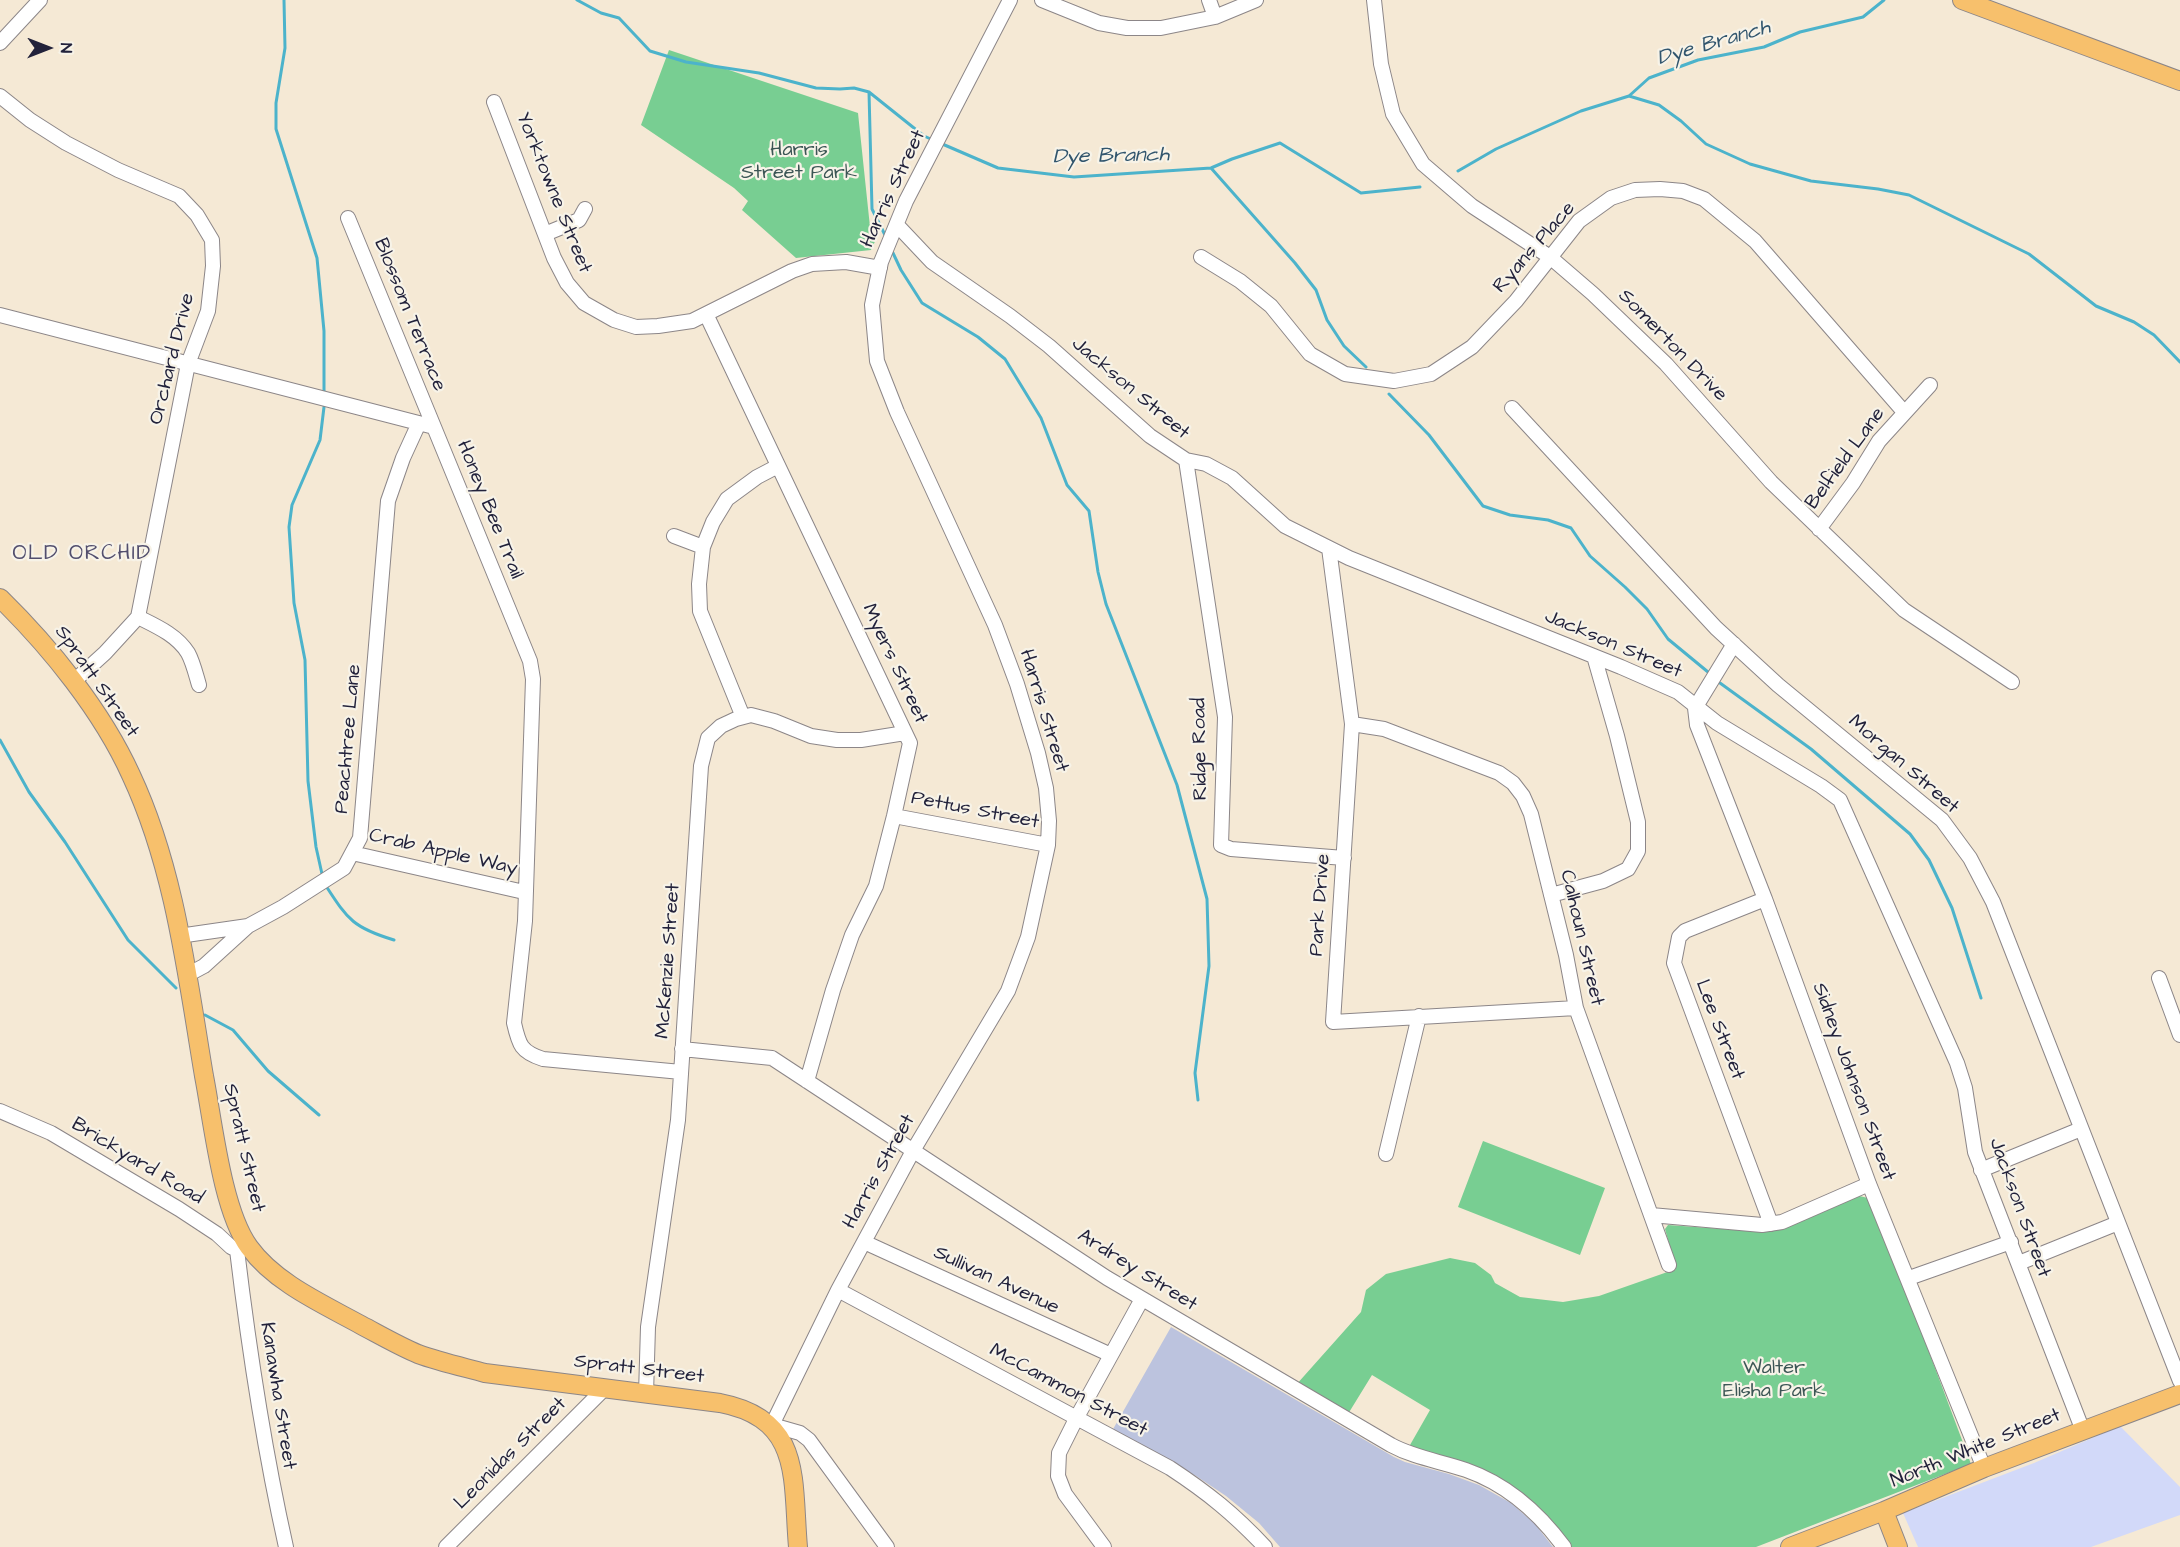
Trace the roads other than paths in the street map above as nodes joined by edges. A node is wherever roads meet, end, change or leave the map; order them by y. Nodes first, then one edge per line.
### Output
1 (40, 0) edge
2 (1010, 0) edge
3 (1042, 0) edge
4 (1209, 0) edge
5 (1256, 0) edge
6 (1374, 0) edge
7 (1962, 0) edge
8 (1215, 18) junction
9 (0, 43) edge
10 (2180, 81) edge
11 (0, 96) edge
12 (494, 102) dead end
13 (585, 210) dead end
14 (348, 218) dead end
15 (897, 225) junction
16 (545, 234) junction
17 (1201, 256) dead end
18 (1550, 256) junction
19 (880, 268) junction
20 (706, 314) junction
21 (0, 315) edge
22 (188, 364) junction
23 (1929, 385) dead end
24 (1512, 408) dead end
25 (1904, 412) junction
26 (419, 423) junction
27 (434, 427) junction
28 (1186, 460) junction
29 (778, 466) junction
30 (1819, 529) junction
31 (674, 536) dead end
32 (703, 547) junction
33 (1329, 548) junction
34 (0, 598) edge
35 (138, 616) junction
36 (1734, 644) junction
37 (1594, 656) junction
38 (74, 682) junction
39 (2012, 682) dead end
40 (200, 685) dead end
41 (1696, 706) junction
42 (743, 717) junction
43 (1352, 724) junction
44 (905, 733) junction
45 (894, 816) junction
46 (1048, 845) junction
47 (352, 853) junction
48 (1344, 858) junction
49 (524, 892) junction
50 (1551, 895) junction
51 (1765, 899) junction
52 (248, 926) junction
53 (179, 936) junction
54 (187, 975) junction
55 (2159, 978) dead end
56 (1576, 1008) junction
57 (1419, 1016) junction
58 (2180, 1035) edge
59 (682, 1049) junction
60 (681, 1072) junction
61 (807, 1081) junction
62 (0, 1111) edge
63 (2081, 1130) junction
64 (914, 1149) junction
65 (1386, 1155) dead end
66 (1981, 1170) junction
67 (1869, 1184) junction
68 (1651, 1215) junction
69 (2118, 1223) junction
70 (1771, 1224) junction
71 (864, 1242) junction
72 (2011, 1242) junction
73 (243, 1249) junction
74 (2019, 1263) junction
75 (1669, 1266) dead end
76 (1909, 1278) junction
77 (838, 1290) junction
78 (1142, 1299) junction
79 (1111, 1355) junction
80 (2180, 1381) edge
81 (604, 1389) junction
82 (646, 1394) junction
83 (2180, 1394) edge
84 (1077, 1417) junction
85 (772, 1425) junction
86 (2083, 1431) junction
87 (1984, 1468) junction
88 (1884, 1511) junction
89 (1795, 1545) edge
90 (286, 1547) edge
91 (446, 1547) edge
92 (798, 1547) edge
93 (887, 1547) edge
94 (1104, 1547) edge
95 (1265, 1547) edge
96 (1564, 1547) edge
97 (1829, 1547) edge
98 (1898, 1547) edge

1 - 9 street
2 - 15 street, Harris Street
3 - 8 street
4 - 8 street
5 - 8 street
6 - 18 street, Somerton Drive
7 - 10 main road
11 - 22 street, Orchard Drive
12 - 16 street, Yorktowne Street
13 - 16 street
14 - 27 street, Blossom Terrace
15 - 19 street, Harris Street
15 - 28 street, Jackson Street
16 - 20 street, Yorktowne Street
17 - 18 street, Ryans Place
18 - 25 street, Ryans Place
18 - 30 street, Somerton Drive
19 - 20 street, Yorktowne Street
19 - 46 street, Harris Street
20 - 29 street, Myers Street
21 - 22 street, Honey Bee Trail
22 - 26 street, Honey Bee Trail
22 - 35 street, Orchard Drive
23 - 25 street, Belfield Lane
24 - 36 street, Morgan Street
25 - 30 street, Belfield Lane
26 - 27 street, Honey Bee Trail
26 - 47 street, Peachtree Lane
27 - 49 street, Honey Bee Trail
28 - 33 street, Jackson Street
28 - 48 street, Ridge Road
29 - 32 street
29 - 44 street, Myers Street
30 - 39 street, Somerton Drive
31 - 32 street
32 - 42 street
33 - 37 street, Jackson Street
33 - 43 street, Park Drive
34 - 38 main road, Spratt Street
35 - 38 street
35 - 40 street
36 - 41 street
36 - 63 street, Morgan Street
37 - 41 street, Jackson Street
37 - 50 street
38 - 53 main road, Spratt Street
41 - 51 street, Sidney Johnson Street
41 - 66 street, Jackson Street
42 - 44 street
42 - 59 street, McKenzie Street
43 - 48 street, Park Drive
43 - 50 street, Calhoun Street
44 - 45 street, Myers Street
45 - 46 street, Pettus Street
45 - 61 street, Myers Street
46 - 64 street, Harris Street
47 - 49 street, Crab Apple Way
47 - 52 street, Peachtree Lane
48 - 57 street, Park Drive
49 - 60 street, Honey Bee Trail
50 - 56 street, Calhoun Street
51 - 67 street, Sidney Johnson Street
51 - 70 street, Lee Street
52 - 53 street
52 - 54 street, Peachtree Lane
53 - 54 main road, Spratt Street
54 - 73 main road, Spratt Street
55 - 58 street
56 - 57 street, Park Drive
56 - 68 street, Calhoun Street
57 - 65 street
59 - 60 street, McKenzie Street
59 - 61 street, Ardrey Street
60 - 82 street, McKenzie Street
61 - 64 street, Ardrey Street
62 - 73 street, Brickyard Road
63 - 66 street
63 - 69 street, Morgan Street
64 - 71 street, Harris Street
64 - 78 street, Ardrey Street
66 - 72 street, Jackson Street
67 - 70 street
67 - 76 street, Sidney Johnson Street
68 - 70 street
68 - 75 street, Calhoun Street
69 - 74 street
69 - 80 street, Morgan Street
71 - 77 street, Harris Street
71 - 79 street, Sullivan Avenue
72 - 74 street, Jackson Street
72 - 76 street
73 - 81 main road, Spratt Street
73 - 90 street, Kanawha Street
74 - 86 street, Jackson Street
76 - 87 street, Sidney Johnson Street
77 - 84 street, McCammon Street
77 - 85 street, Harris Street
78 - 79 street
78 - 96 street, Ardrey Street
79 - 84 street
81 - 82 main road, Spratt Street
81 - 91 street, Leonidas Street
82 - 85 main road, Spratt Street
83 - 86 main road, North White Street
84 - 94 street
84 - 95 street, McCammon Street
85 - 92 main road, Spratt Street
85 - 93 street
86 - 87 main road, North White Street
87 - 88 main road, North White Street
88 - 89 main road, North White Street
88 - 98 main road
89 - 97 main road

